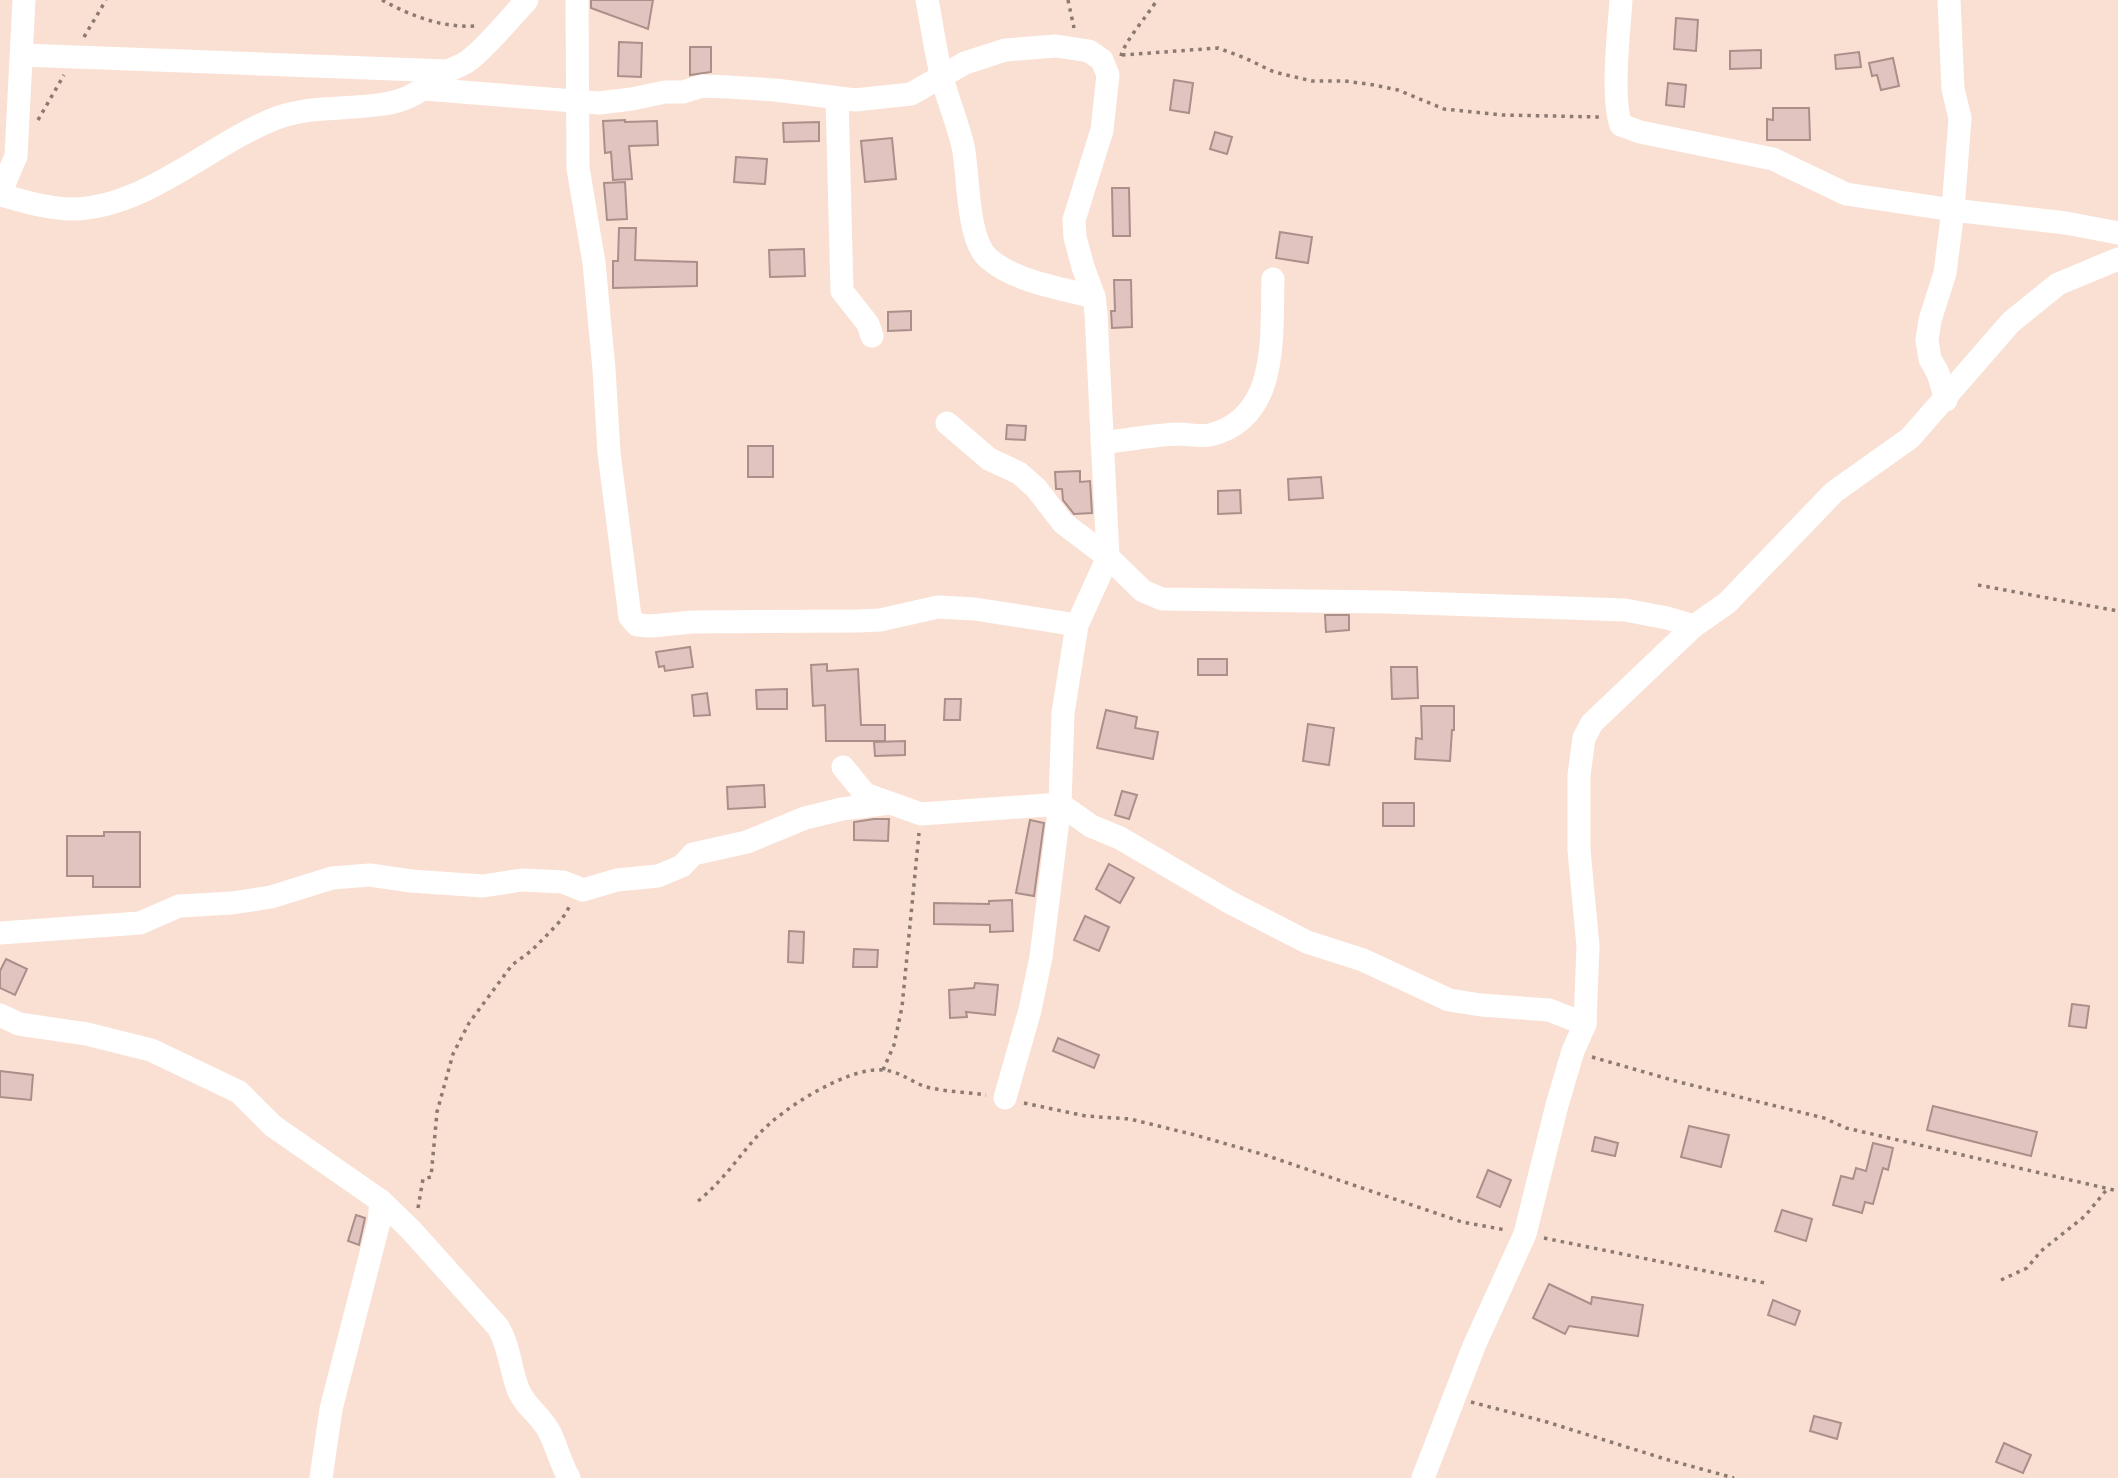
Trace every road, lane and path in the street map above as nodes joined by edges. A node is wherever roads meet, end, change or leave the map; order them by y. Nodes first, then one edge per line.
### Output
1 (24, 0) edge
2 (382, 0) edge
3 (577, 0) edge
4 (927, 0) edge
5 (1068, 0) edge
6 (1157, 0) edge
7 (1621, 0) edge
8 (1949, 0) edge
9 (519, 8) edge
10 (1077, 33) dead end
11 (1111, 52) dead end
12 (22, 55) junction
13 (1122, 55) junction
14 (447, 71) junction
15 (941, 75) junction
16 (425, 89) junction
17 (1106, 91) junction
18 (837, 98) junction
19 (579, 100) junction
20 (1618, 117) junction
21 (0, 187) edge
22 (0, 195) edge
23 (1953, 210) junction
24 (2118, 233) edge
25 (2118, 259) edge
26 (1273, 279) dead end
27 (1094, 297) junction
28 (872, 335) dead end
29 (1945, 400) junction
30 (947, 423) dead end
31 (1102, 443) junction
32 (1108, 557) junction
33 (1978, 585) dead end
34 (2118, 611) edge
35 (1077, 625) junction
36 (1694, 626) junction
37 (843, 767) dead end
38 (890, 803) junction
39 (1060, 804) junction
40 (921, 814) junction
41 (583, 890) junction
42 (0, 933) edge
43 (0, 1015) edge
44 (1585, 1024) junction
45 (1573, 1051) junction
46 (883, 1070) junction
47 (1005, 1098) junction
48 (2108, 1188) junction
49 (2118, 1191) edge
50 (381, 1200) junction
51 (698, 1200) dead end
52 (411, 1230) junction
53 (1525, 1234) junction
54 (2001, 1280) dead end
55 (1765, 1283) dead end
56 (1455, 1396) junction
57 (321, 1478) edge
58 (569, 1478) edge
59 (1423, 1478) edge
60 (1734, 1478) edge

1 - 12 street
2 - 9 path
3 - 19 street
4 - 15 street
5 - 10 path
6 - 13 path
7 - 20 street
8 - 23 street
9 - 14 street
11 - 13 path
12 - 14 street
12 - 21 street
13 - 17 path
13 - 20 path
14 - 16 street
15 - 17 street
15 - 18 street
15 - 27 street
16 - 19 street
16 - 22 street
17 - 27 street
18 - 19 street
18 - 28 street
19 - 35 street
20 - 23 street
23 - 24 street
23 - 29 street
25 - 29 street
26 - 31 street
27 - 31 street
29 - 36 street
30 - 32 street
31 - 32 street
32 - 35 street
32 - 36 street
33 - 34 path
35 - 39 street
36 - 44 street
37 - 38 street
38 - 40 street
38 - 41 street
39 - 40 street
39 - 44 street
39 - 47 street
40 - 46 path
41 - 42 street
41 - 52 path
43 - 50 street
44 - 45 street
45 - 48 path
45 - 53 street
46 - 47 path
46 - 51 path
47 - 53 path
48 - 49 path
48 - 54 path
50 - 52 street
50 - 57 street
52 - 58 street
53 - 55 path
53 - 56 street
56 - 59 street
56 - 60 path

